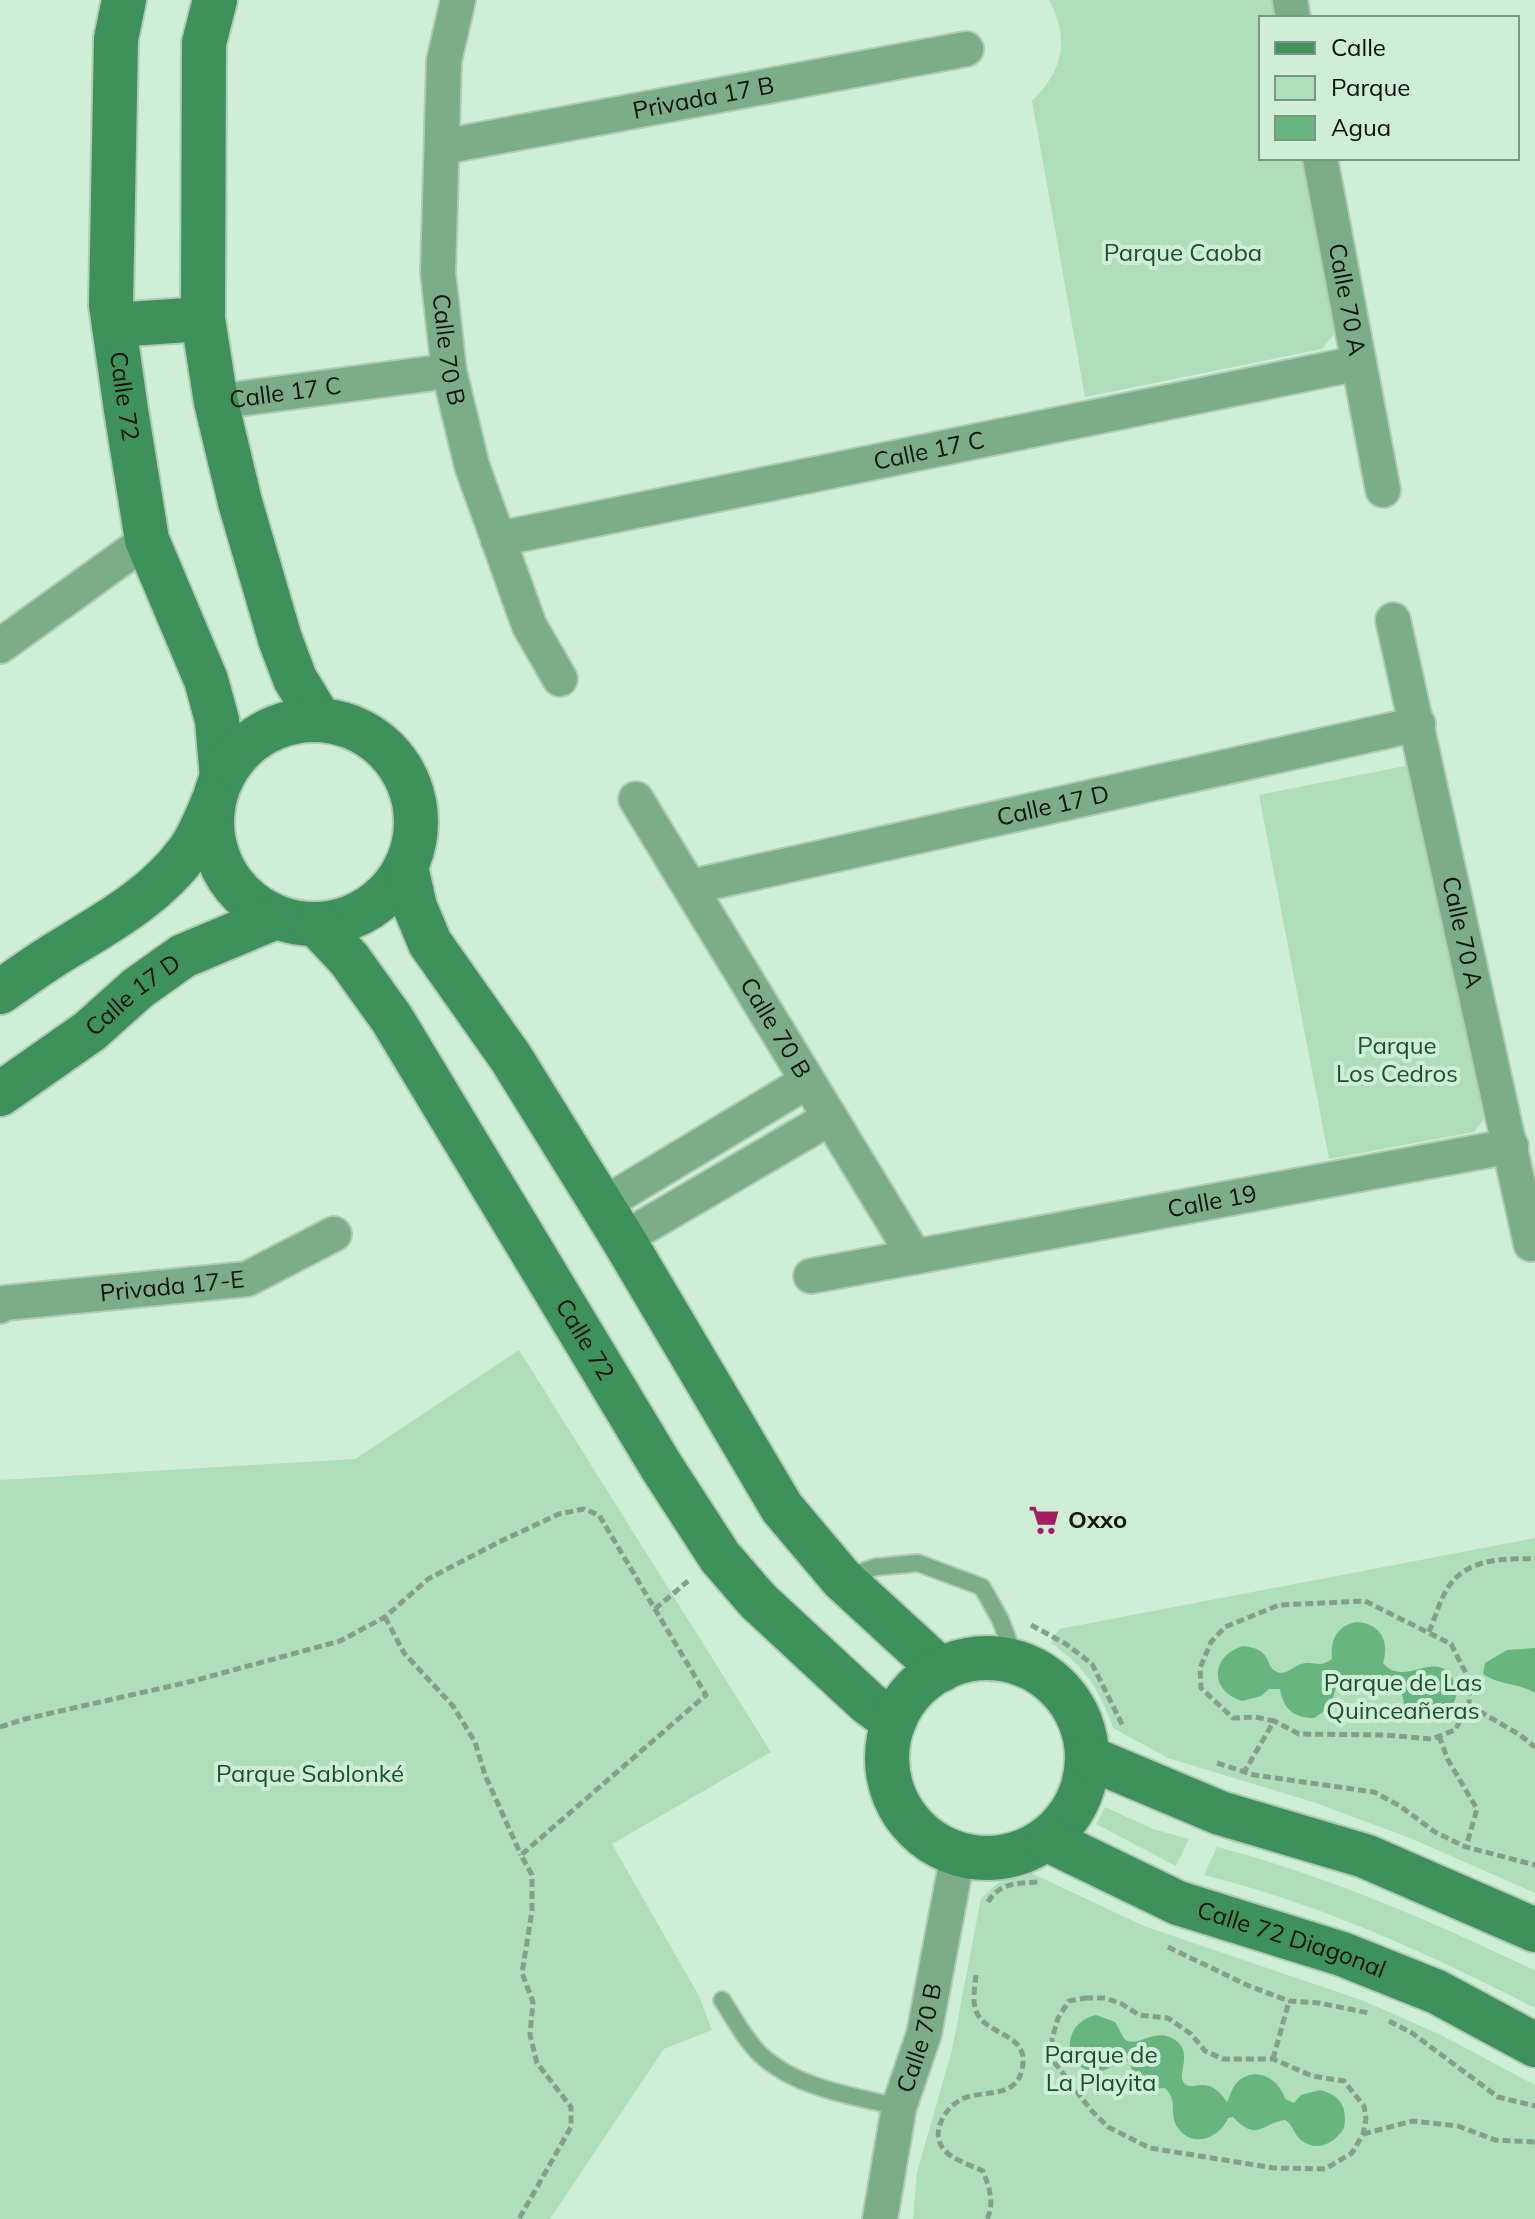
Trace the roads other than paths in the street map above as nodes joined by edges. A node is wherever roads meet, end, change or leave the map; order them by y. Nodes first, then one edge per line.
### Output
1 (124, 0) edge
2 (215, 0) edge
3 (458, 0) edge
4 (966, 49) dead end
5 (442, 147) junction
6 (1320, 160) edge
7 (203, 319) junction
8 (114, 325) junction
9 (1359, 363) junction
10 (449, 371) junction
11 (216, 402) junction
12 (1383, 490) dead end
13 (498, 539) junction
14 (147, 540) junction
15 (1393, 620) dead end
16 (0, 646) edge
17 (560, 679) dead end
18 (320, 720) junction
19 (1418, 724) junction
20 (218, 789) junction
21 (636, 799) dead end
22 (406, 867) junction
23 (690, 887) junction
24 (296, 921) junction
25 (0, 992) edge
26 (806, 1082) junction
27 (0, 1094) edge
28 (828, 1119) junction
29 (1511, 1146) junction
30 (613, 1222) junction
31 (334, 1234) dead end
32 (1531, 1244) dead end
33 (915, 1257) junction
34 (811, 1276) dead end
35 (0, 1306) edge
36 (842, 1579) junction
37 (1017, 1663) junction
38 (941, 1670) junction
39 (894, 1722) junction
40 (1087, 1757) junction
41 (1046, 1839) junction
42 (958, 1854) junction
43 (1535, 1930) edge
44 (722, 2000) dead end
45 (1535, 2045) edge
46 (899, 2107) junction
47 (880, 2219) edge

1 - 8 main road, Calle 72
2 - 7 main road
3 - 5 street, Calle 70 B
4 - 5 street, Privada 17 B
5 - 10 street, Calle 70 B
6 - 9 street, Calle 70 A
7 - 8 main road
7 - 11 main road
8 - 14 main road, Calle 72
9 - 12 street, Calle 70 A
9 - 13 street, Calle 17 C
10 - 11 street, Calle 17 C
10 - 13 street, Calle 70 B
11 - 18 main road
13 - 17 street, Calle 70 B
14 - 16 street
14 - 20 main road, Calle 72
15 - 19 street, Calle 70 A
18 - 20 main road
18 - 22 main road
19 - 23 street, Calle 17 D
19 - 29 street, Calle 70 A
20 - 24 main road
20 - 25 main road
21 - 23 street, Calle 70 B
22 - 24 main road
22 - 30 main road
23 - 26 street, Calle 70 B
24 - 27 main road, Calle 17 D
24 - 39 main road, Calle 72
26 - 28 street, Calle 70 B
26 - 30 street
28 - 30 street
28 - 33 street, Calle 70 B
29 - 32 street, Calle 70 A
29 - 33 street, Calle 19
30 - 36 main road
31 - 35 street, Privada 17-E
33 - 34 street, Calle 19
36 - 37 lane
36 - 38 main road
37 - 38 main road
37 - 40 main road
38 - 39 main road
39 - 42 main road
40 - 41 main road
40 - 43 main road
41 - 42 main road
41 - 45 main road, Calle 72 Diagonal
42 - 46 street, Calle 70 B
44 - 46 lane
46 - 47 street, Calle 70 B

